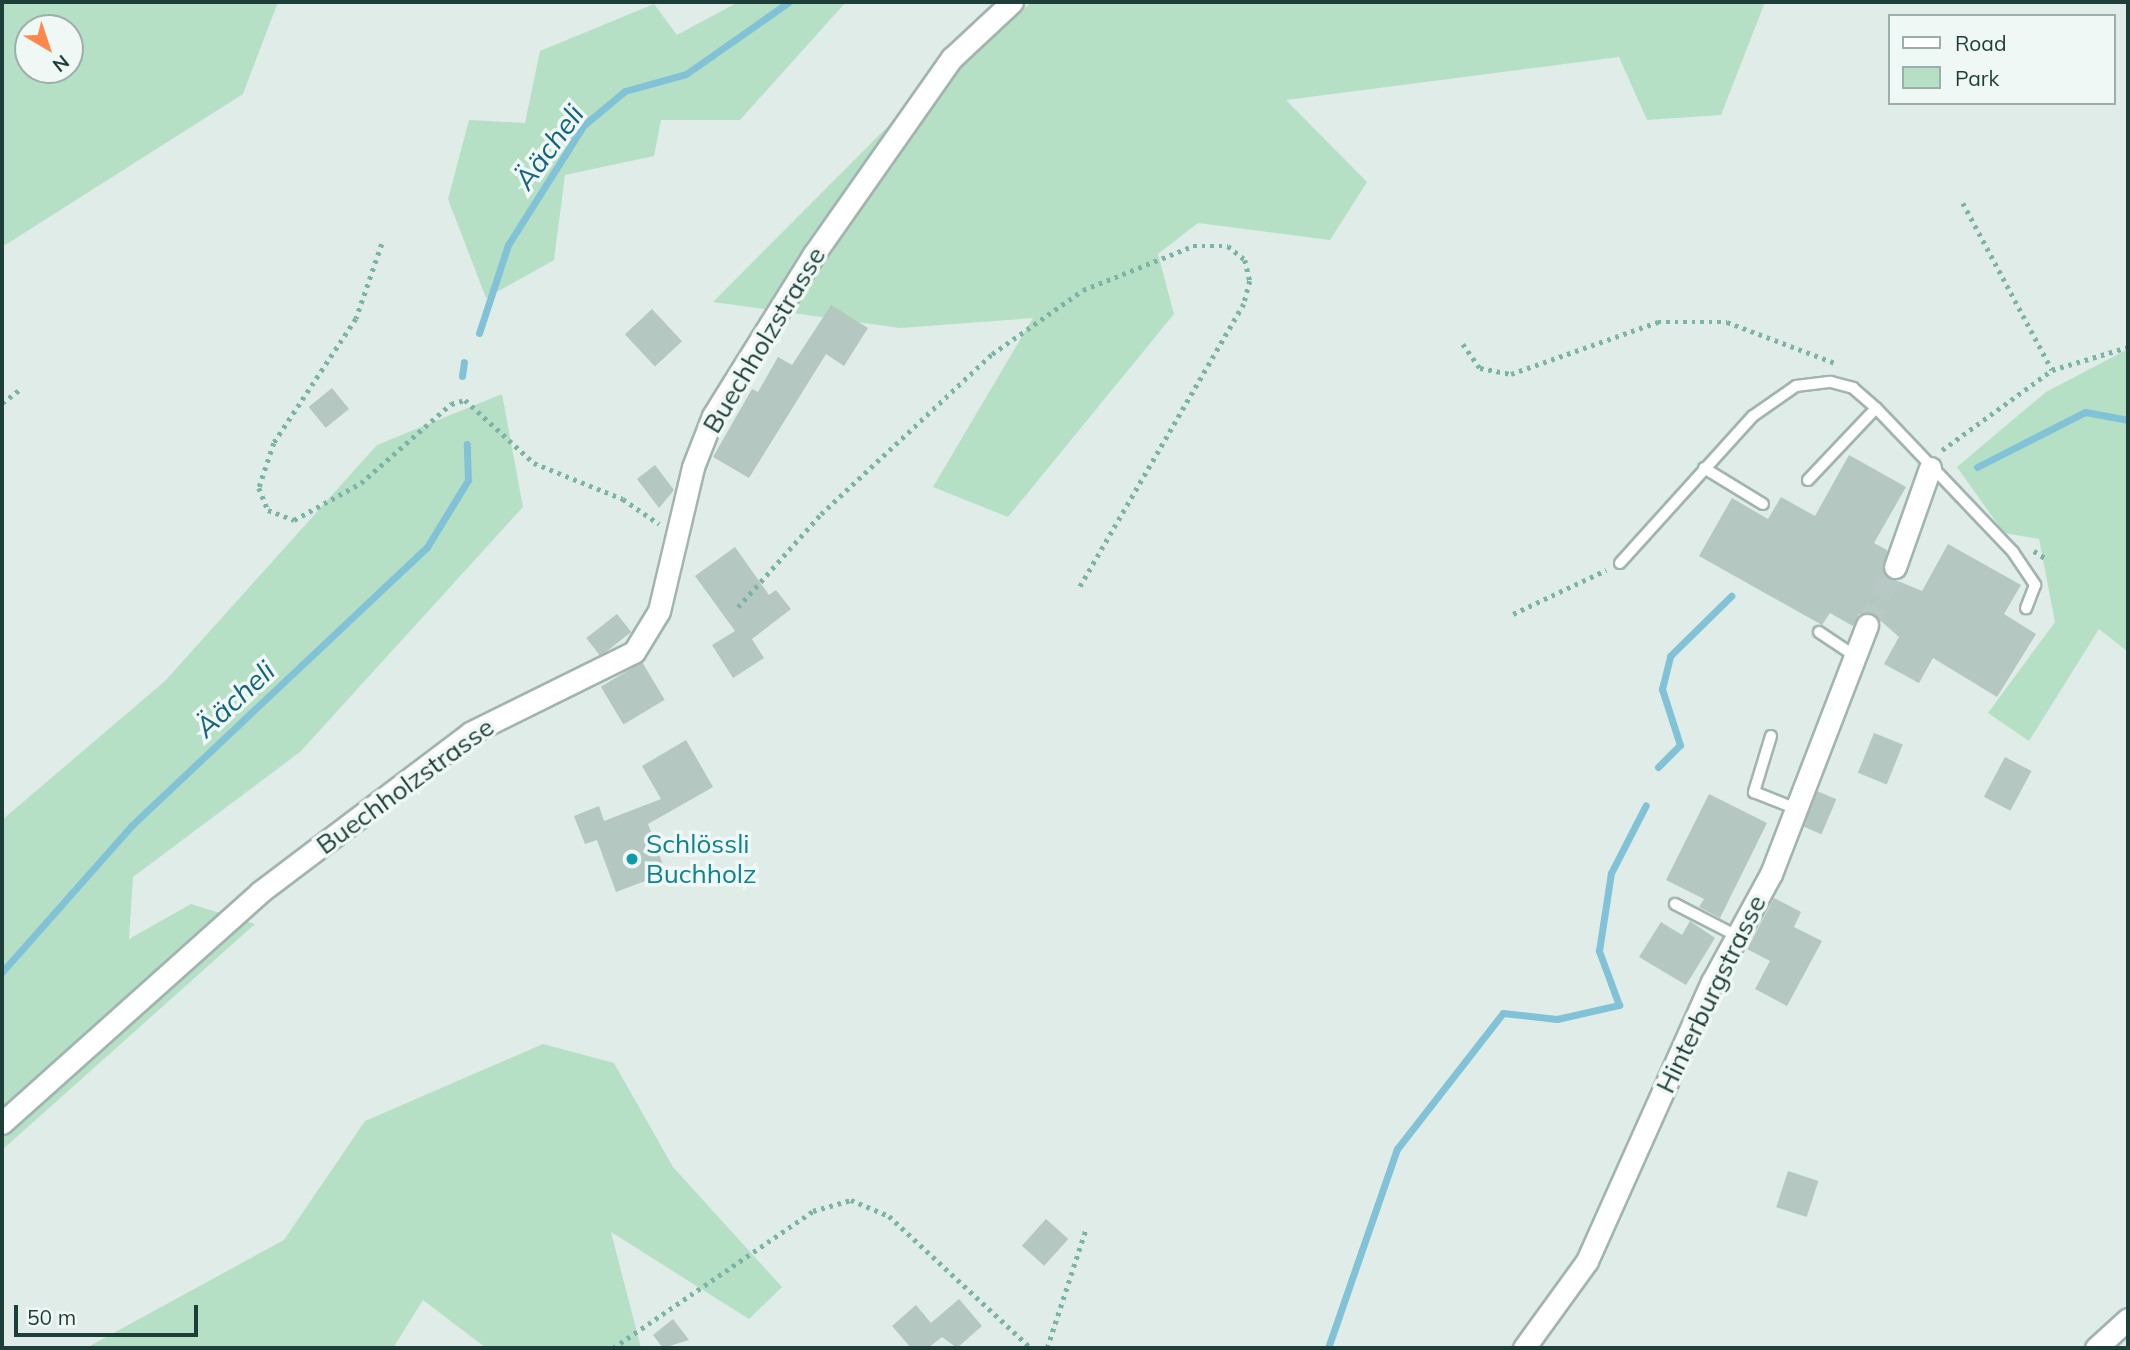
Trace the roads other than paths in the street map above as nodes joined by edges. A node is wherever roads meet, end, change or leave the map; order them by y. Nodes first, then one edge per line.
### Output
1 (1012, 2) edge
2 (1876, 408) junction
3 (1704, 468) junction
4 (1930, 468) junction
5 (1808, 480) dead end
6 (1763, 504) dead end
7 (1619, 563) road end
8 (1895, 567) tunnel mouth
9 (2026, 608) dead end
10 (1867, 625) tunnel mouth
11 (1819, 632) dead end
12 (1855, 656) junction
13 (1771, 737) dead end
14 (1794, 808) junction
15 (1675, 904) dead end
16 (1737, 936) junction
17 (2, 1123) edge
18 (2128, 1319) edge
19 (1524, 1348) edge
20 (2096, 1348) edge

1 - 17 street, Buechholzstrasse
2 - 3 lane
2 - 4 lane
2 - 5 lane
3 - 6 lane
3 - 7 lane
4 - 8 street
4 - 9 lane
10 - 12 street, Hinterburgstrasse
11 - 12 lane
12 - 14 street, Hinterburgstrasse
13 - 14 lane
14 - 16 street, Hinterburgstrasse
15 - 16 lane
16 - 19 street, Hinterburgstrasse
18 - 20 street

